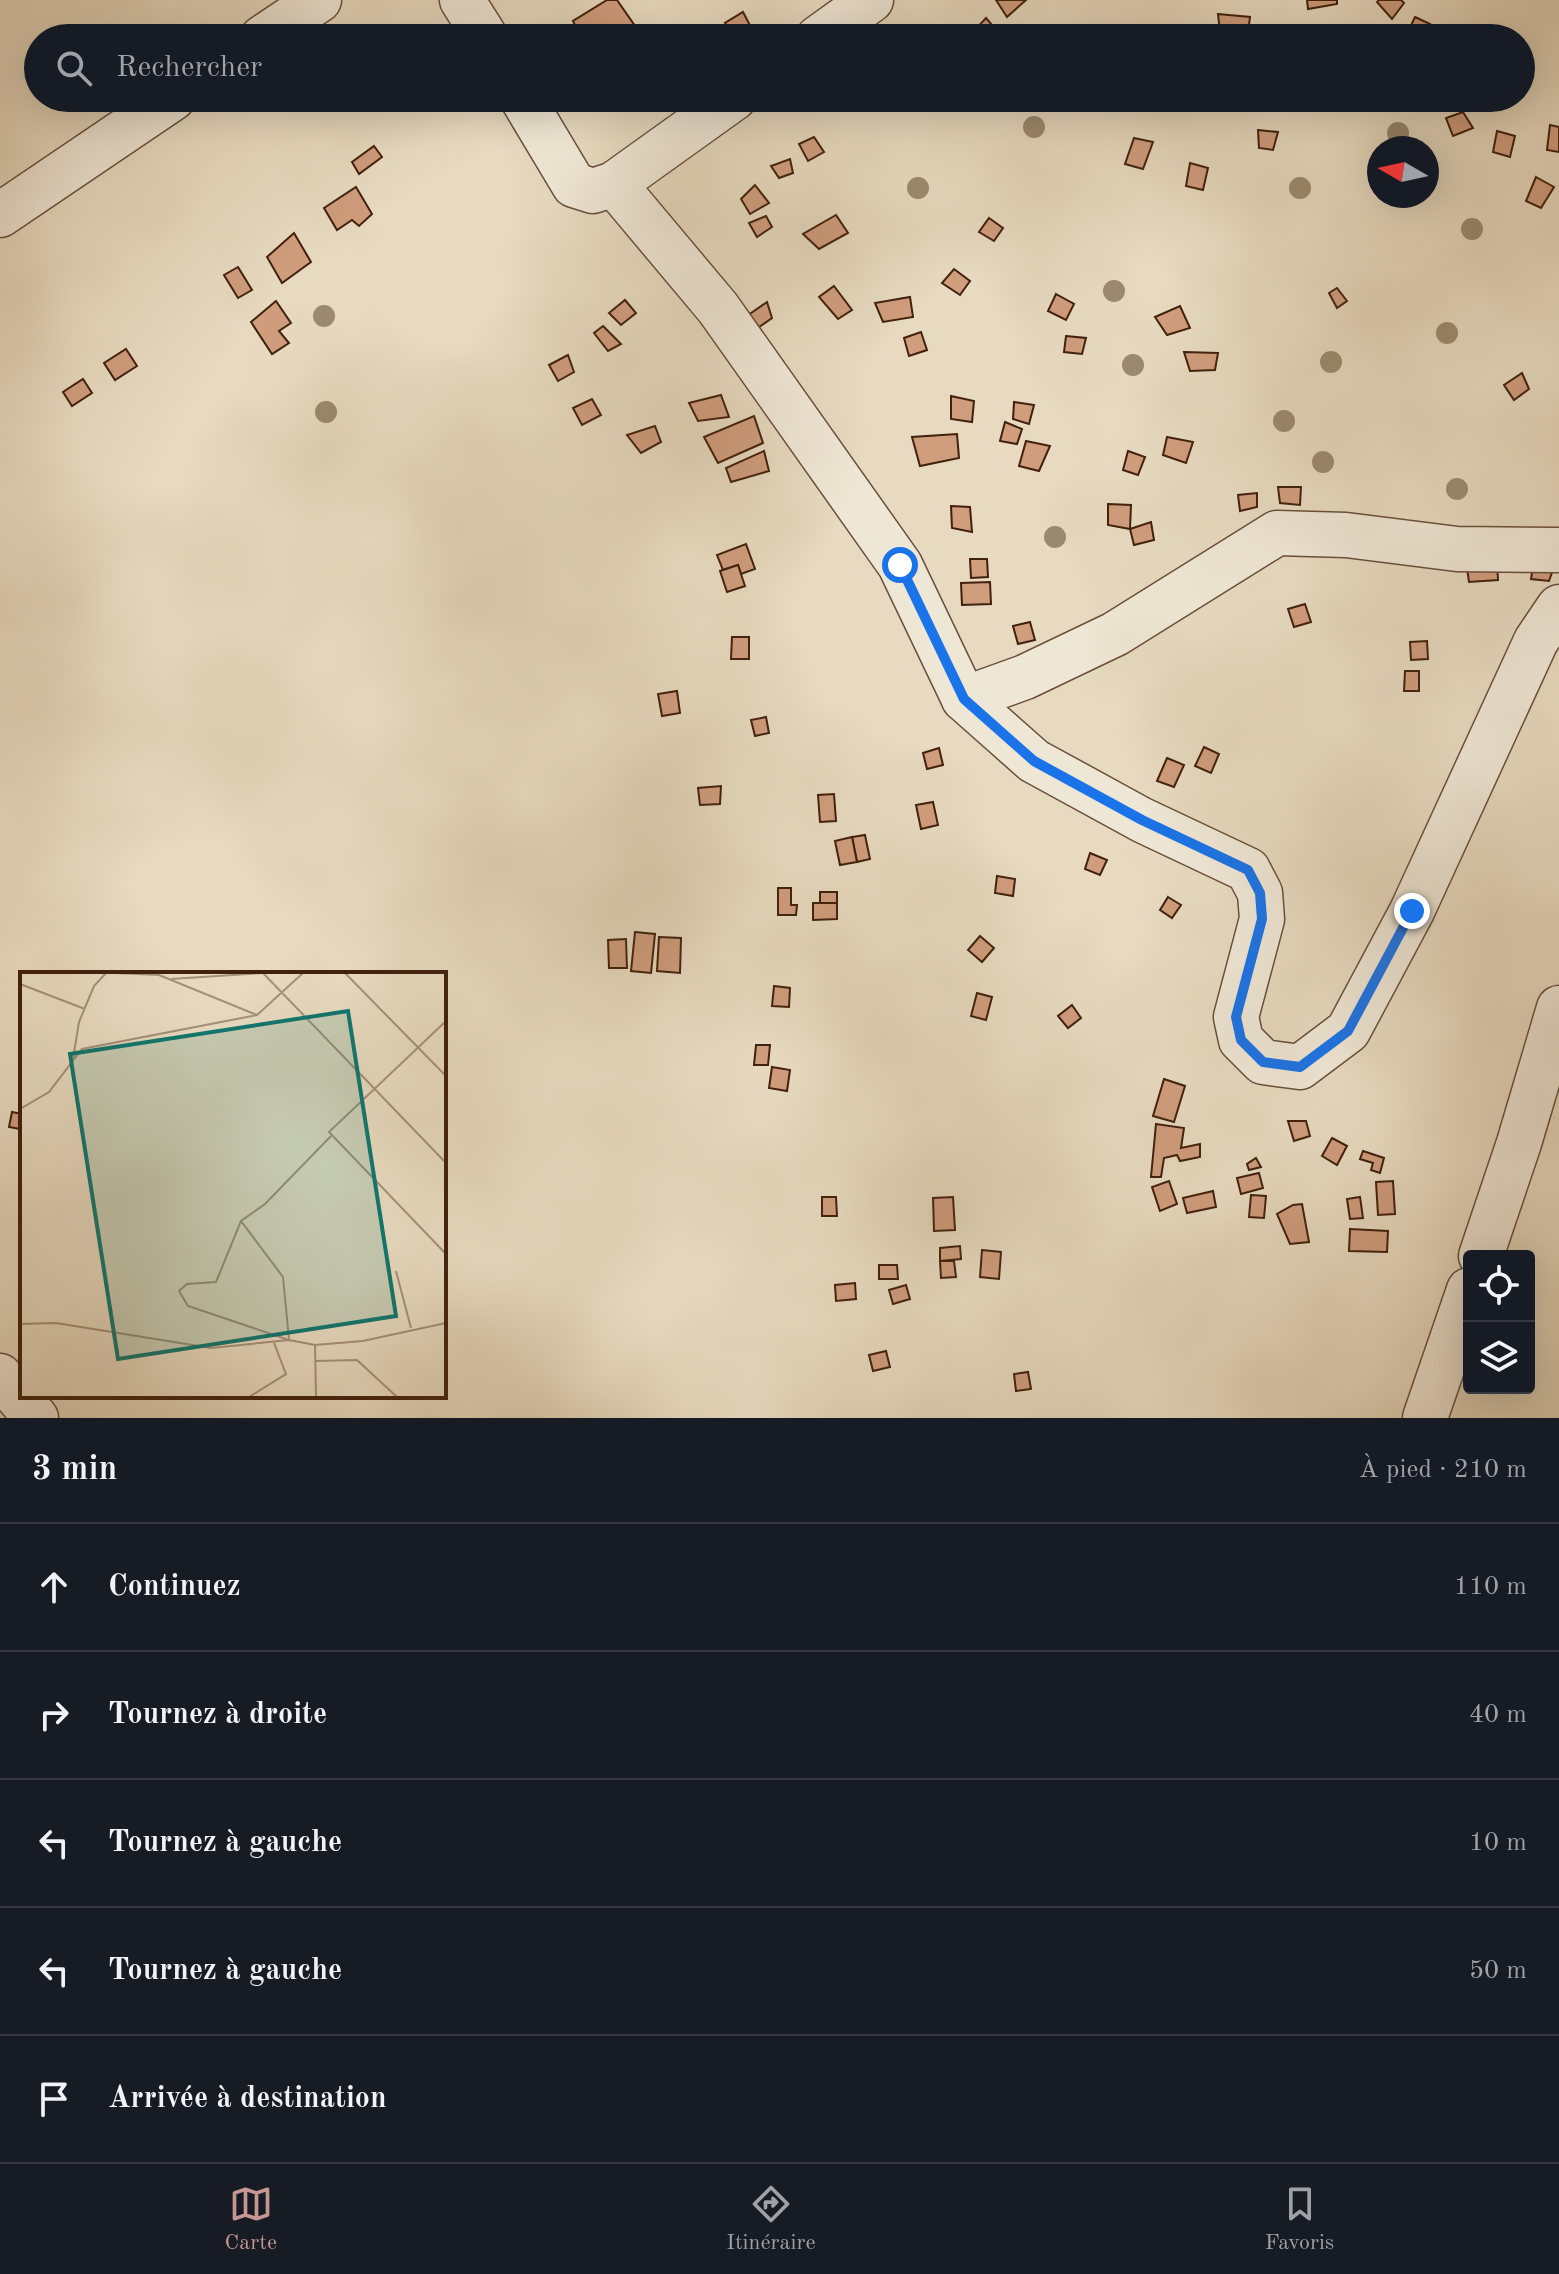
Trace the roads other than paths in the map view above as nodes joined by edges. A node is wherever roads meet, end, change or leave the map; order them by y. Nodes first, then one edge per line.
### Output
1 (319, 0) edge
2 (462, 0) edge
3 (871, 0) edge
4 (283, 24) edge
5 (477, 24) edge
6 (838, 24) edge
7 (152, 112) edge
8 (530, 112) edge
9 (714, 112) edge
10 (614, 184) junction
11 (0, 215) edge
12 (1559, 550) edge
13 (1559, 607) edge
14 (964, 699) junction
15 (1559, 1008) edge
16 (1483, 1250) edge
17 (1463, 1307) edge
18 (1425, 1418) edge

1 - 4 street
2 - 5 street
3 - 6 street
7 - 11 street
8 - 10 street
9 - 10 street
10 - 14 street
12 - 14 street
13 - 14 street
15 - 16 street
17 - 18 street

